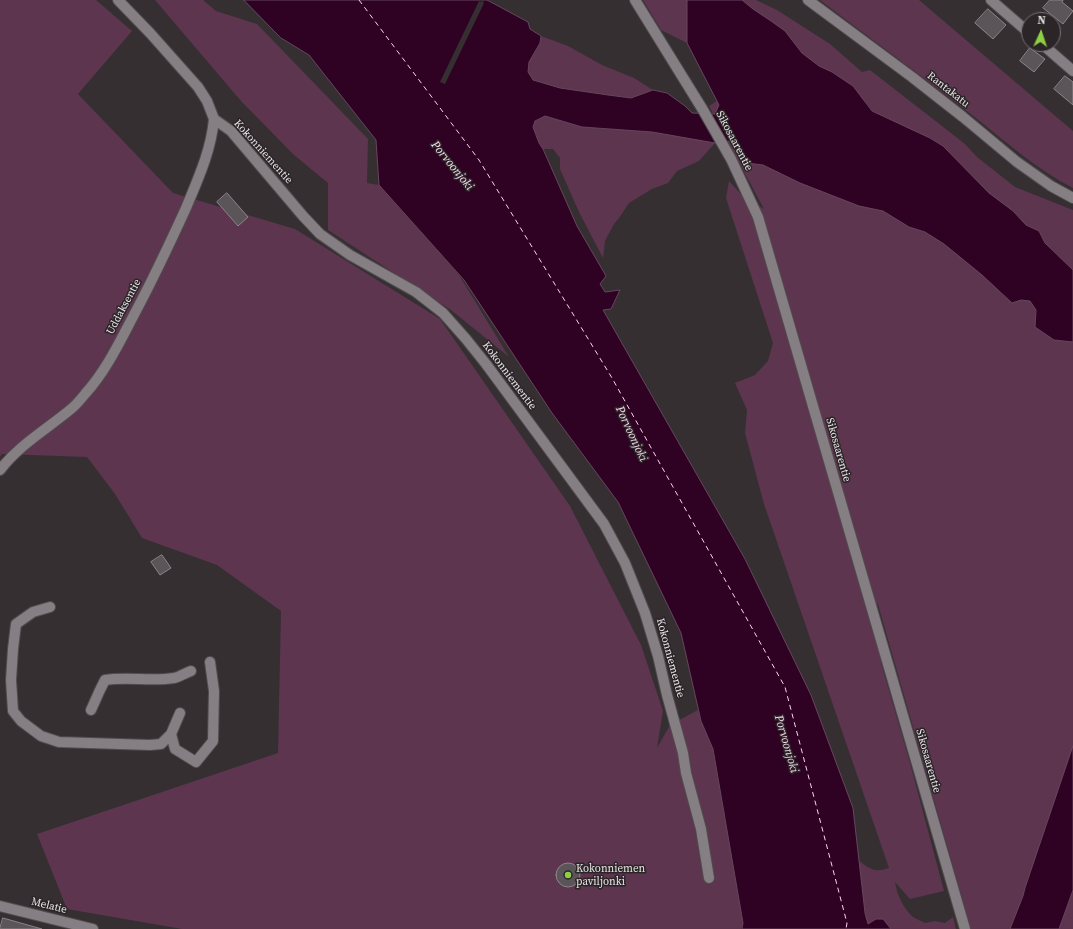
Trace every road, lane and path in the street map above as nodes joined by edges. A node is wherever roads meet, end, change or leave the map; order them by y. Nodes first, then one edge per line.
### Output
1 (118, 0) edge
2 (635, 0) edge
3 (808, 0) edge
4 (991, 0) edge
5 (1021, 26) edge
6 (1051, 52) edge
7 (1073, 71) edge
8 (214, 119) junction
9 (1073, 198) edge
10 (0, 470) edge
11 (50, 607) dead end
12 (210, 662) dead end
13 (191, 671) dead end
14 (91, 710) dead end
15 (180, 713) dead end
16 (171, 734) junction
17 (709, 878) dead end
18 (0, 906) edge
19 (93, 929) edge
20 (965, 929) edge

1 - 8 street
2 - 20 street, Sikosaarentie
3 - 9 street, Rantakatu
4 - 5 street
6 - 7 street
8 - 10 street, Uddaksentie
8 - 17 street, Kokonniementie
11 - 16 street
12 - 16 street
13 - 14 street
15 - 16 street
18 - 19 street, Melatie

